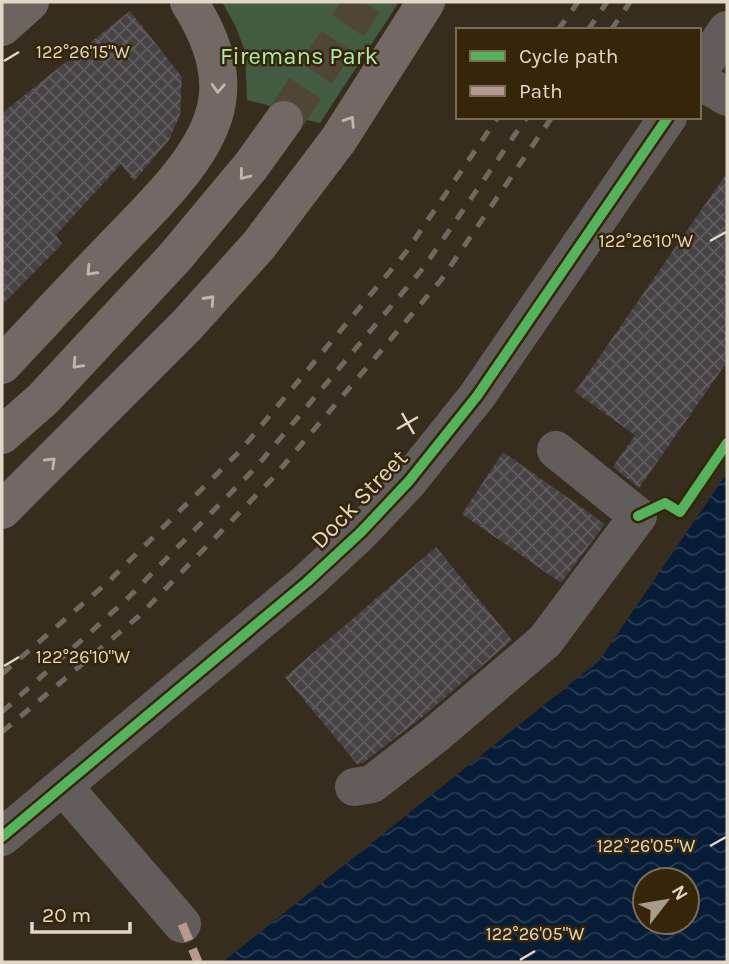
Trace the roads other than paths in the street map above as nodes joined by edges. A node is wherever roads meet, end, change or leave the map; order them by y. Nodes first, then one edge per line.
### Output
1 (30, 2) edge
2 (189, 2) edge
3 (426, 2) edge
4 (2, 27) edge
5 (727, 30) edge
6 (701, 68) edge
7 (701, 81) edge
8 (727, 97) edge
9 (667, 119) edge
10 (284, 120) tunnel mouth
11 (2, 365) edge
12 (2, 435) edge
13 (556, 450) dead end
14 (2, 510) edge
15 (63, 786) junction
16 (354, 787) dead end
17 (2, 837) edge
18 (182, 924) dead end

1 - 4 main road
2 -> 11 highway
14 -> 3 highway
5 - 6 street
7 - 8 street
9 - 15 street, Dock Street
10 -> 12 highway
13 - 16 street
15 - 17 street, Dock Street
15 - 18 street

